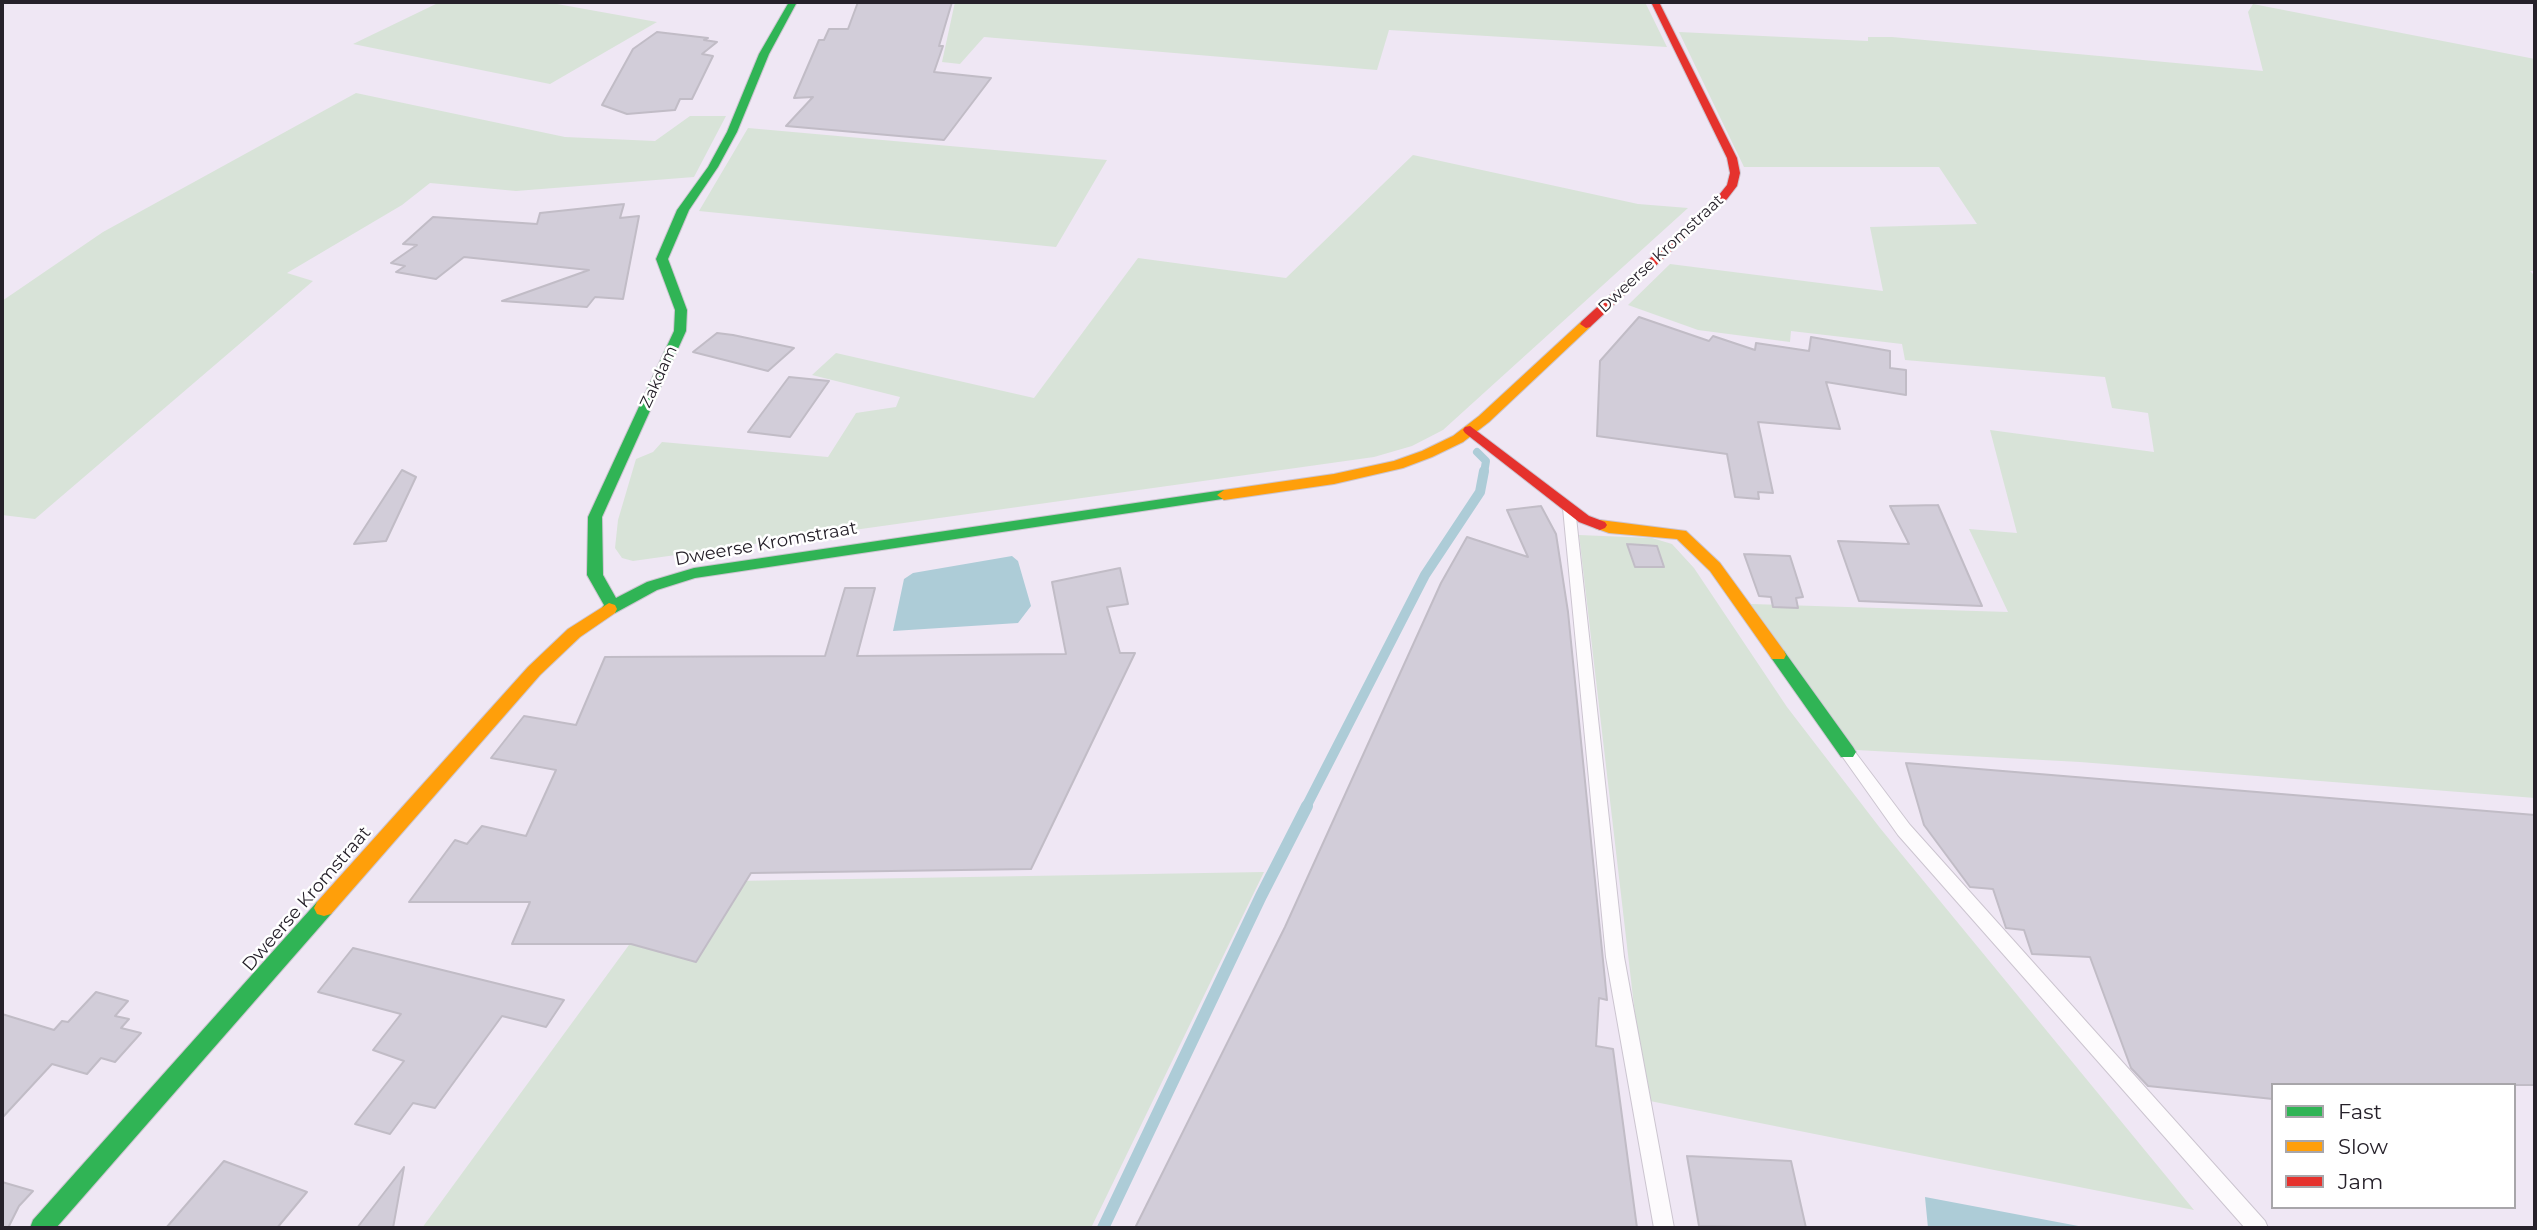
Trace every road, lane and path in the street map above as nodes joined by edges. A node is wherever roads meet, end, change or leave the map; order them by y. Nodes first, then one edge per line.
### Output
1 (793, 2) edge
2 (1655, 2) edge
3 (1470, 430) junction
4 (1569, 508) junction
5 (614, 606) junction
6 (1847, 752) joint
7 (41, 1228) edge
8 (1664, 1228) edge
9 (2258, 1228) edge

1 - 5 street, Zakdam
2 - 3 street, Dweerse Kromstraat
3 - 4 street
3 - 5 street, Dweerse Kromstraat
4 - 6 street
4 - 8 lane
5 - 7 street, Dweerse Kromstraat
6 - 9 lane

